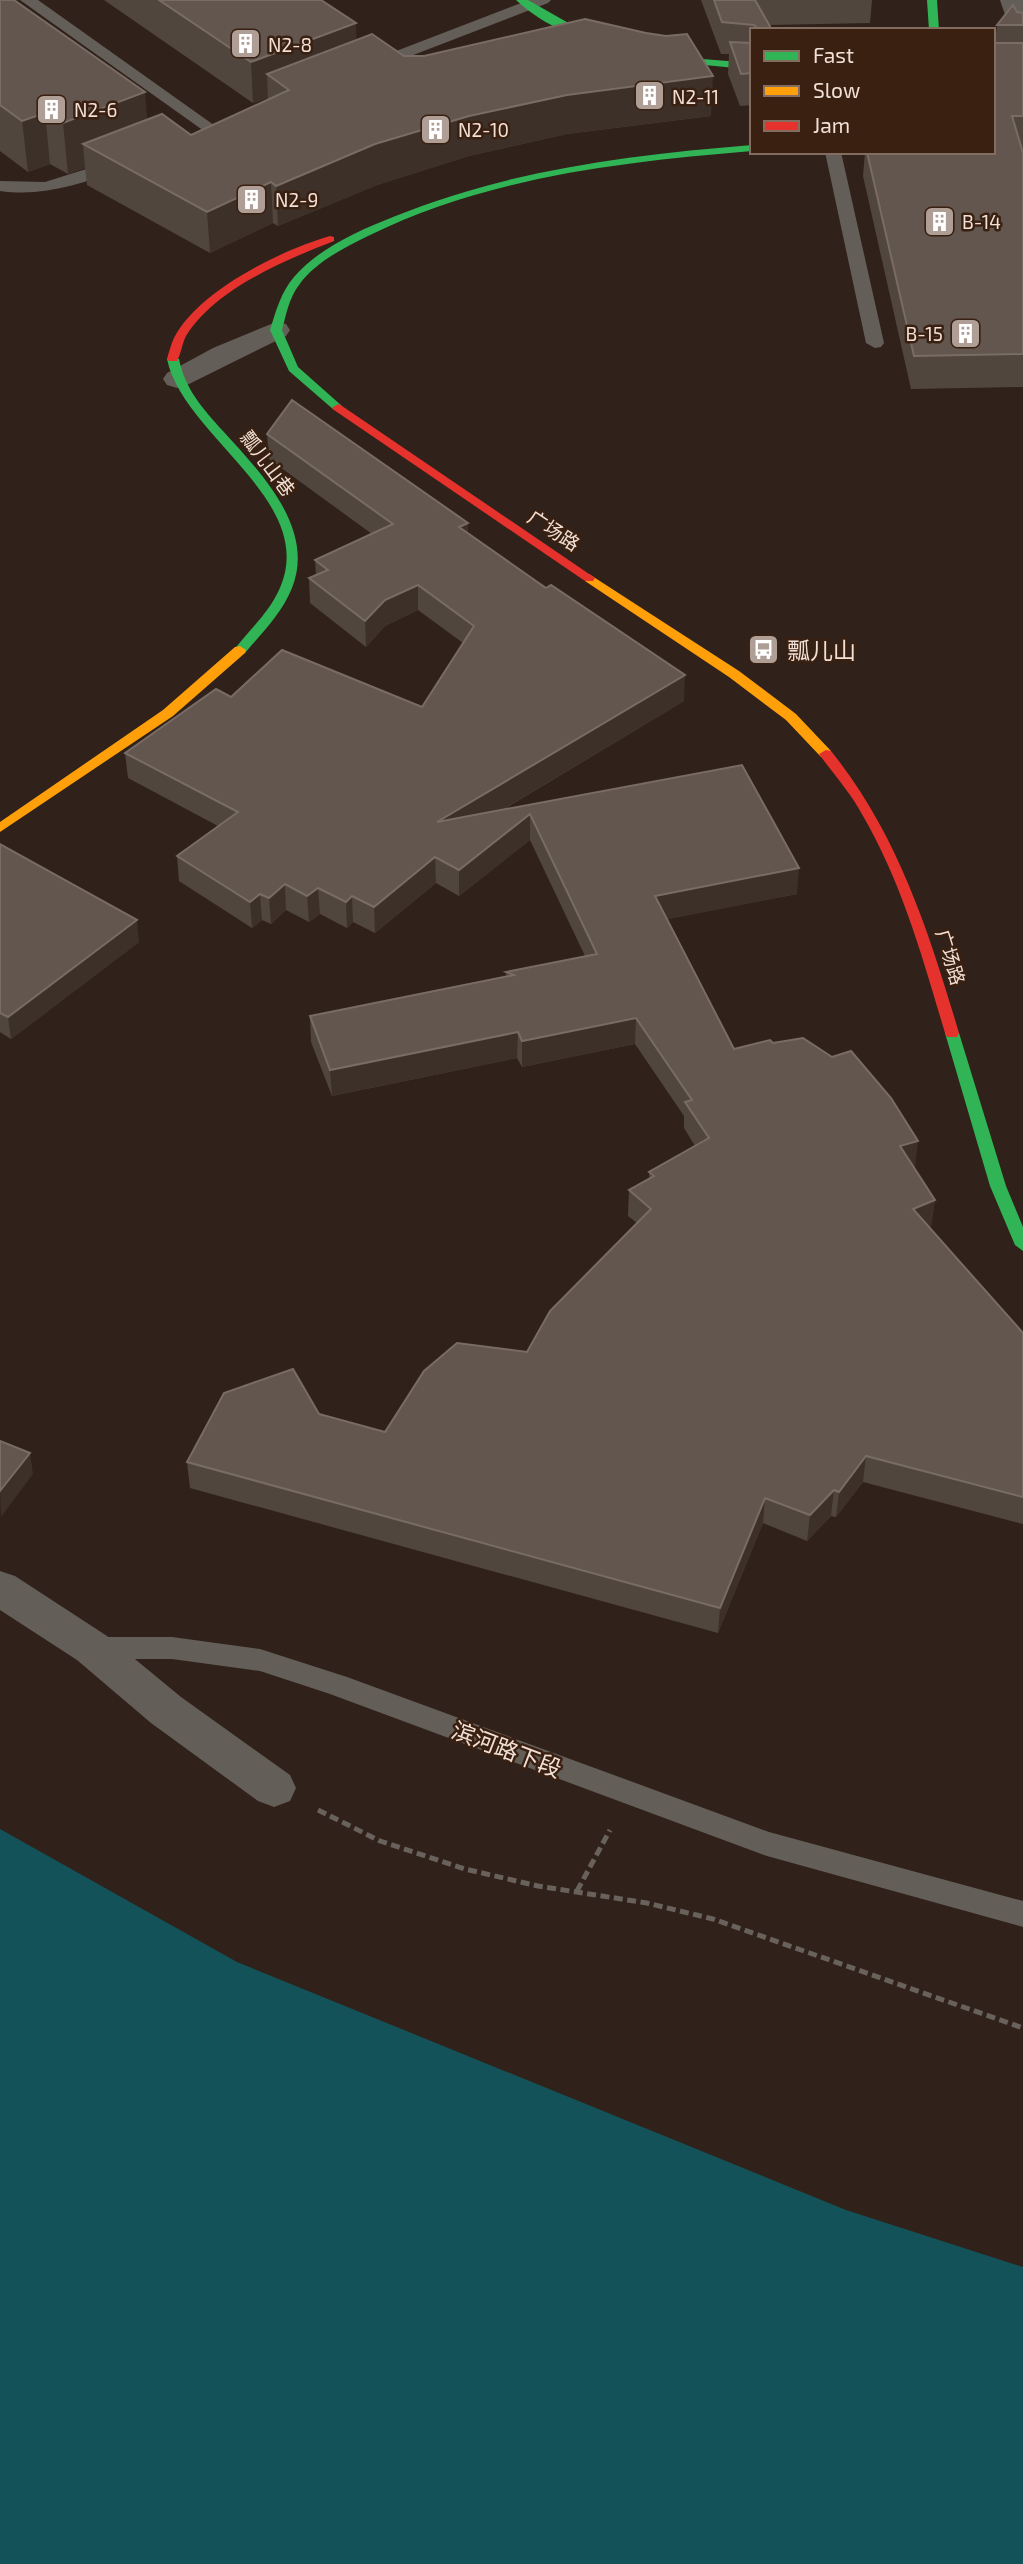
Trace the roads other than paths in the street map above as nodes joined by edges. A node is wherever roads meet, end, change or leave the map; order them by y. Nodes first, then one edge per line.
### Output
1 (29, 0) edge
2 (531, 2) edge
3 (1014, 4) edge
4 (933, 5) edge
5 (934, 28) edge
6 (643, 36) edge
7 (1020, 45) edge
8 (360, 49) edge
9 (750, 50) edge
10 (381, 62) junction
11 (750, 66) edge
12 (356, 72) edge
13 (186, 138) edge
14 (750, 148) edge
15 (834, 154) edge
16 (125, 161) edge
17 (0, 186) edge
18 (398, 217) junction
19 (276, 330) junction
20 (875, 343) dead end
21 (177, 379) junction
22 (0, 828) edge
23 (1021, 1233) edge
24 (0, 1588) edge
25 (92, 1648) junction
26 (274, 1788) road end
27 (1023, 1914) edge

1 - 13 lane
2 - 10 lane
2 - 11 main road
3 - 7 street
4 - 5 main road
6 - 9 main road
8 - 10 lane
10 - 12 lane
14 - 18 main road
15 - 20 lane
16 - 17 lane
18 - 19 main road
18 - 21 main road
19 - 21 street
19 - 23 main road, 广场路
21 - 22 main road, 瓢儿山巷
24 - 25 street
25 - 26 street
25 - 27 lane, 滨河路下段

